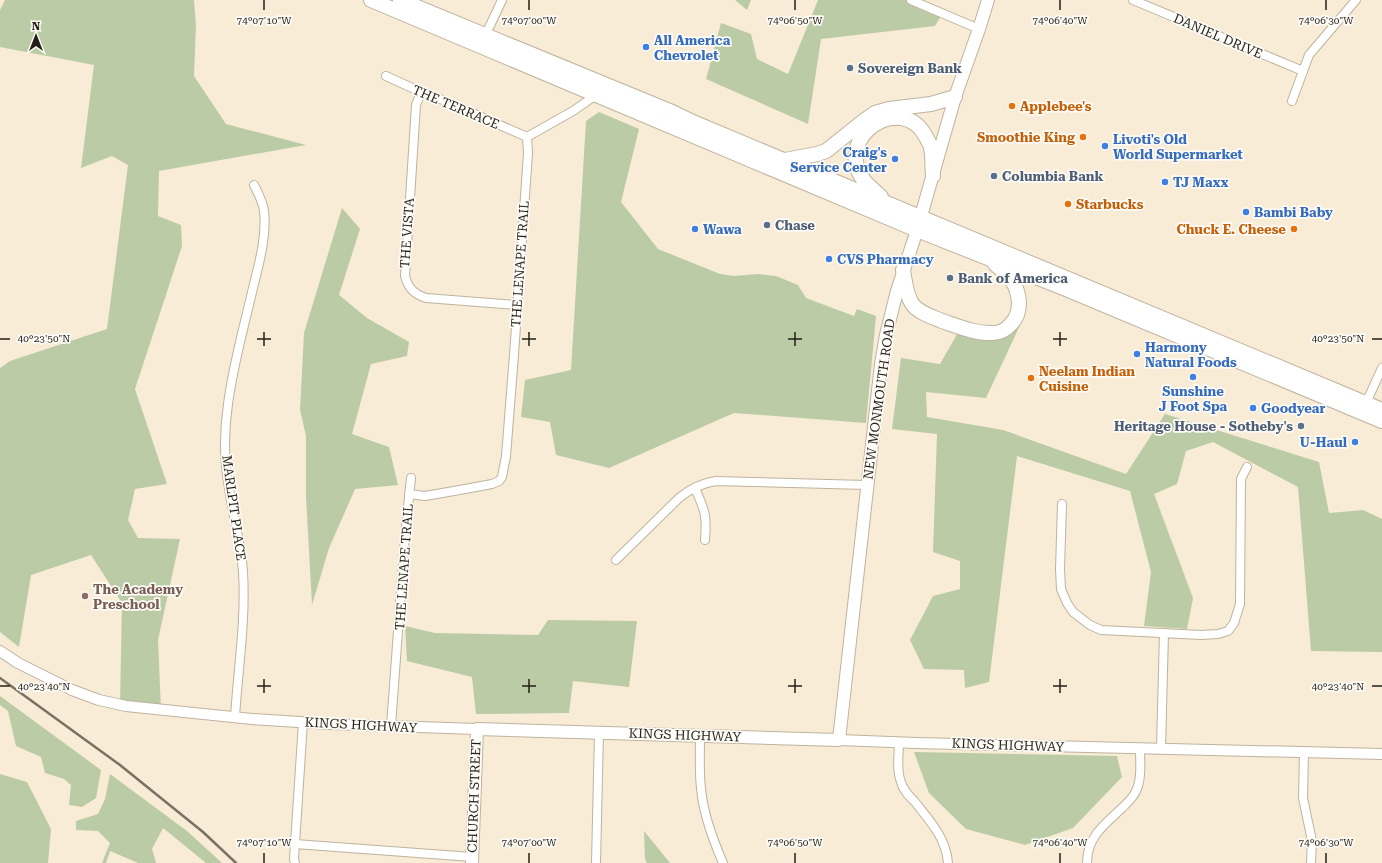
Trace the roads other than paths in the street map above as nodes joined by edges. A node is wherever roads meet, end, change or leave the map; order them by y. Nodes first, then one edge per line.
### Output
1 (371, 0) edge
2 (400, 0) edge
3 (502, 0) edge
4 (911, 0) edge
5 (988, 0) edge
6 (1133, 0) edge
7 (1356, 0) edge
8 (979, 29) junction
9 (485, 36) junction
10 (1303, 71) junction
11 (386, 76) dead end
12 (421, 92) junction
13 (596, 95) junction
14 (955, 97) junction
15 (1292, 101) dead end
16 (527, 137) junction
17 (784, 160) junction
18 (933, 176) junction
19 (254, 185) dead end
20 (887, 202) junction
21 (919, 223) junction
22 (991, 259) junction
23 (903, 270) junction
24 (517, 305) junction
25 (1382, 368) edge
26 (1366, 403) junction
27 (1382, 410) edge
28 (1382, 422) edge
29 (1248, 467) dead end
30 (411, 478) dead end
31 (867, 485) junction
32 (695, 488) junction
33 (409, 494) junction
34 (1062, 504) dead end
35 (705, 540) dead end
36 (616, 560) dead end
37 (1164, 633) junction
38 (0, 651) edge
39 (235, 717) junction
40 (304, 722) junction
41 (391, 726) junction
42 (477, 729) junction
43 (599, 732) junction
44 (700, 735) junction
45 (840, 740) junction
46 (899, 742) junction
47 (1161, 748) junction
48 (1140, 749) junction
49 (1304, 752) junction
50 (1382, 754) edge
51 (295, 844) junction
52 (472, 860) edge
53 (295, 863) edge
54 (596, 863) edge
55 (723, 863) edge
56 (948, 863) edge
57 (1087, 863) edge
58 (1311, 863) edge

1 - 13 highway
2 - 9 highway
3 - 9 street
4 - 8 street
5 - 8 main road, NEW MONMOUTH ROAD
6 - 10 street, DANIEL DRIVE
7 - 10 street
8 - 14 main road, NEW MONMOUTH ROAD
9 - 17 highway
10 - 15 street
11 - 12 street, THE TERRACE
12 - 16 street, THE TERRACE
12 - 24 street, THE VISTA
13 - 16 street
13 - 21 highway
14 - 17 highway
14 - 18 main road, NEW MONMOUTH ROAD
16 - 24 street, THE LENAPE TRAIL
17 - 20 highway
18 - 20 highway
18 - 21 main road, NEW MONMOUTH ROAD
19 - 39 street, MARLPIT PLACE
20 - 21 highway
21 - 22 highway
21 - 23 main road, NEW MONMOUTH ROAD
21 - 26 highway
22 - 23 highway
22 - 28 highway
23 - 31 main road, NEW MONMOUTH ROAD
24 - 33 street, THE LENAPE TRAIL
25 - 26 street
26 - 27 highway
29 - 37 street
30 - 33 street
31 - 32 street
31 - 45 main road, NEW MONMOUTH ROAD
32 - 35 street
32 - 36 street
33 - 41 street, THE LENAPE TRAIL
34 - 37 street
37 - 47 street
38 - 39 street, KINGS HIGHWAY
39 - 40 street, KINGS HIGHWAY
40 - 41 street, KINGS HIGHWAY
40 - 51 street
41 - 42 street, KINGS HIGHWAY
42 - 43 main road, KINGS HIGHWAY
42 - 52 main road, CHURCH STREET
43 - 44 main road, KINGS HIGHWAY
43 - 54 street
44 - 45 main road, KINGS HIGHWAY
44 - 55 street
45 - 46 street, KINGS HIGHWAY
46 - 48 street, KINGS HIGHWAY
46 - 56 street
47 - 48 street, KINGS HIGHWAY
47 - 49 street, KINGS HIGHWAY
48 - 57 street
49 - 50 street, KINGS HIGHWAY
49 - 58 street
51 - 52 street
51 - 53 street

